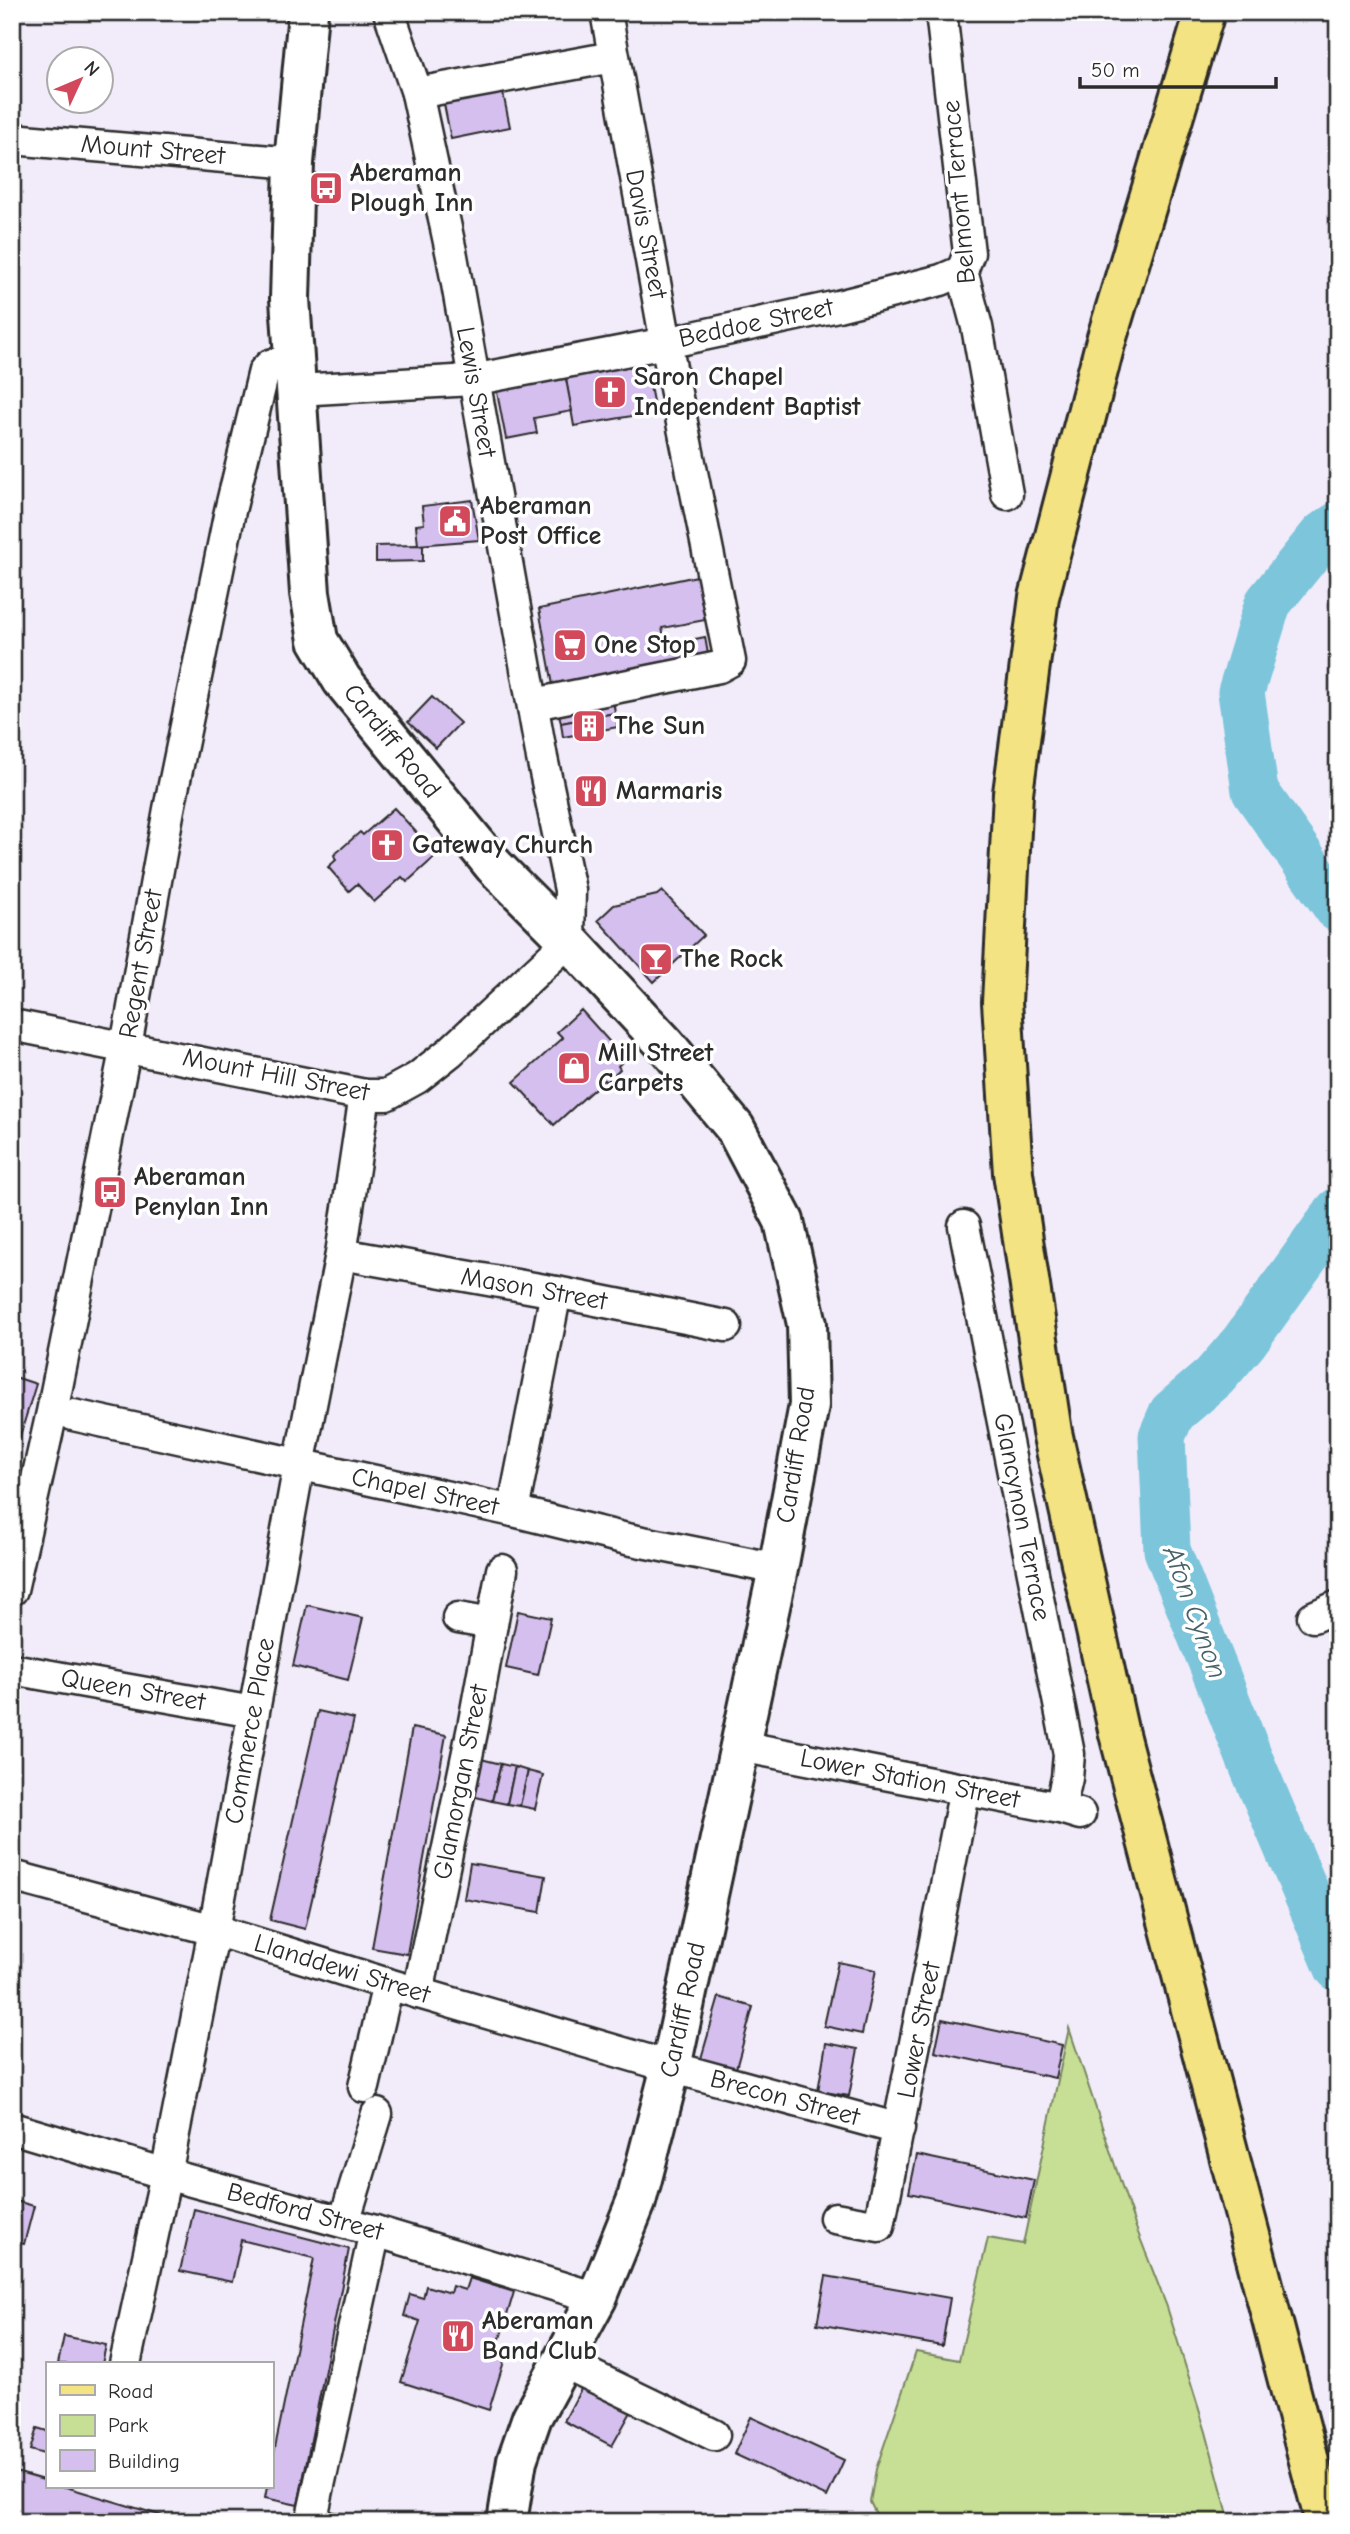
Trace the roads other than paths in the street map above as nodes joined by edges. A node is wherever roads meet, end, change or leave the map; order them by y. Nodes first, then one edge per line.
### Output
1 (307, 12) edge
2 (389, 12) edge
3 (606, 12) edge
4 (941, 12) edge
5 (1205, 12) edge
6 (613, 57) junction
7 (417, 93) junction
8 (12, 139) edge
9 (294, 163) junction
10 (962, 271) junction
11 (666, 343) junction
12 (296, 375) junction
13 (472, 380) junction
14 (1007, 494) dead end
15 (534, 704) junction
16 (569, 941) junction
17 (12, 1025) edge
18 (126, 1046) junction
19 (365, 1095) junction
20 (964, 1226) dead end
21 (341, 1254) junction
22 (556, 1292) junction
23 (726, 1326) dead end
24 (73, 1415) dead end
25 (299, 1465) junction
26 (513, 1511) junction
27 (778, 1569) junction
28 (502, 1570) dead end
29 (12, 1590) edge
30 (458, 1618) dead end
31 (492, 1624) junction
32 (12, 1669) edge
33 (253, 1712) junction
34 (740, 1746) junction
35 (965, 1789) junction
36 (1070, 1811) joint
37 (12, 1876) edge
38 (214, 1930) junction
39 (388, 1984) junction
40 (418, 1993) junction
41 (671, 2067) junction
42 (364, 2087) dead end
43 (377, 2114) dead end
44 (12, 2128) edge
45 (899, 2129) junction
46 (166, 2174) junction
47 (835, 2218) dead end
48 (344, 2222) junction
49 (375, 2231) junction
50 (597, 2298) junction
51 (561, 2361) junction
52 (125, 2362) edge
53 (714, 2435) dead end
54 (311, 2522) edge
55 (507, 2522) edge
56 (1325, 2522) edge

1 - 9 main road, Cardiff Road
2 - 7 street, Lewis Street
3 - 6 street, Davis Street
4 - 10 street, Belmont Terrace
5 - 56 main road
6 - 7 street
6 - 11 street, Davis Street
7 - 13 street, Lewis Street
8 - 9 street, Mount Street
9 - 12 main road, Cardiff Road
10 - 11 street, Beddoe Street
10 - 14 street, Belmont Terrace
11 - 13 street, Beddoe Street
11 - 15 street, Davis Street
12 - 13 street, Beddoe Street
12 - 16 main road, Cardiff Road
12 - 18 street, Regent Street
13 - 15 street, Lewis Street
15 - 16 street, Lewis Street
16 - 19 street, Mount Hill Street
16 - 27 main road, Cardiff Road
17 - 18 street, Mount Hill Street
18 - 19 street, Mount Hill Street
18 - 29 street, Regent Street
19 - 21 street, Commerce Place
20 - 36 street, Glancynon Terrace
21 - 22 street, Mason Street
21 - 25 street, Commerce Place
22 - 23 street, Mason Street
22 - 26 street
24 - 25 street, Chapel Street
25 - 26 street, Chapel Street
25 - 33 street, Commerce Place
26 - 27 street, Chapel Street
27 - 34 main road, Cardiff Road
28 - 31 street, Glamorgan Street
30 - 31 street
31 - 40 street, Glamorgan Street
32 - 33 street, Queen Street
33 - 38 street, Commerce Place
34 - 35 street, Lower Station Street
34 - 41 main road, Cardiff Road
35 - 36 street, Lower Station Street
35 - 45 street, Lower Street
37 - 38 street, Llanddewi Street
38 - 39 street, Llanddewi Street
38 - 46 street, Commerce Place
39 - 40 street, Llanddewi Street
39 - 42 street
40 - 41 street, Llanddewi Street
41 - 45 street, Brecon Street
41 - 50 main road, Cardiff Road
43 - 48 street
44 - 46 street, Bedford Street
45 - 47 street, Lower Street
46 - 48 street, Bedford Street
46 - 52 street, Commerce Place
48 - 49 street, Bedford Street
49 - 50 street, Bedford Street
49 - 54 street
50 - 51 main road, Cardiff Road
51 - 53 street
51 - 55 main road, Cardiff Road

